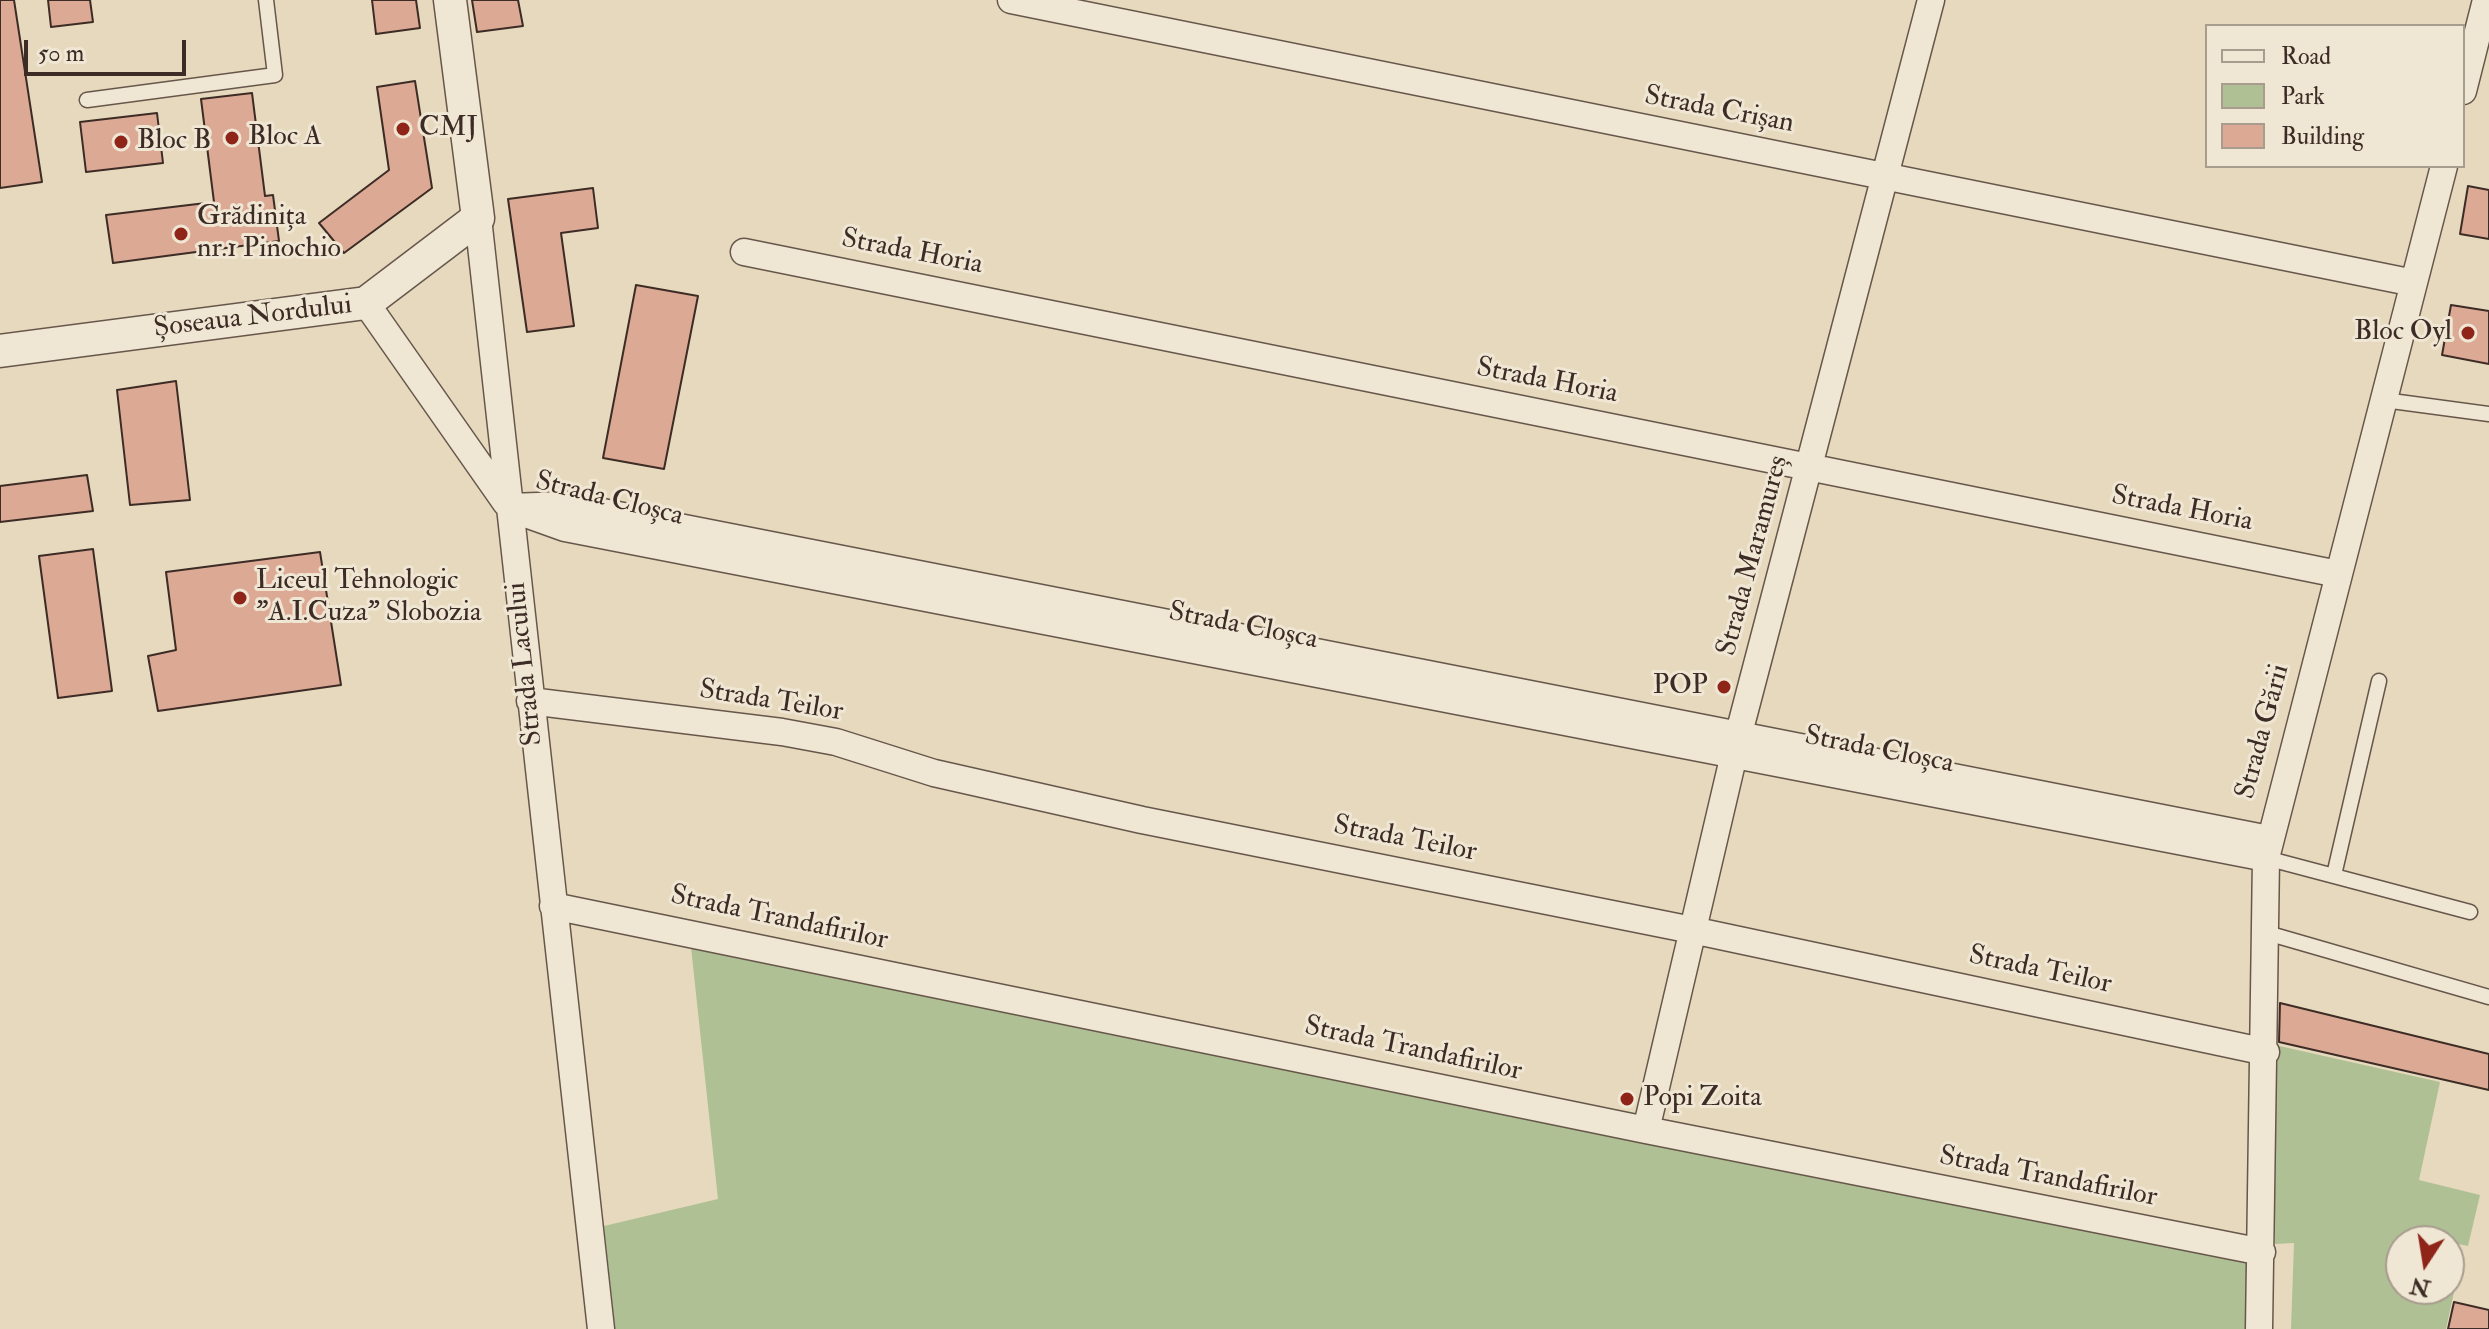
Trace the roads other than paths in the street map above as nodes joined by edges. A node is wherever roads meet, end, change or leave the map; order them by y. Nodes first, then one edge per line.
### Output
1 (266, 0) edge
2 (450, 0) edge
3 (1011, 0) edge
4 (1931, 0) edge
5 (2486, 0) edge
6 (2465, 83) edge
7 (87, 100) dead end
8 (2443, 168) edge
9 (1885, 178) junction
10 (478, 218) junction
11 (744, 252) dead end
12 (2414, 283) junction
13 (366, 303) junction
14 (0, 351) edge
15 (2384, 400) junction
16 (2489, 414) edge
17 (1811, 468) junction
18 (509, 507) junction
19 (2338, 574) junction
20 (2379, 681) dead end
21 (530, 701) junction
22 (1737, 744) junction
23 (2268, 848) junction
24 (2334, 875) junction
25 (553, 906) junction
26 (2470, 912) dead end
27 (1692, 930) junction
28 (2267, 933) junction
29 (2489, 997) edge
30 (2266, 1052) junction
31 (1646, 1130) junction
32 (2262, 1252) junction
33 (601, 1329) edge
34 (2259, 1329) edge

1 - 7 lane
2 - 10 street, Strada Lacului
3 - 9 street, Strada Crișan
4 - 9 street, Strada Maramureș
5 - 6 street
8 - 12 street, Strada Gării
9 - 12 street, Strada Crișan
9 - 17 street, Strada Maramureș
10 - 13 street, Șoseaua Nordului
10 - 18 street, Strada Lacului
11 - 17 street, Strada Horia
12 - 15 street, Strada Gării
13 - 14 street, Șoseaua Nordului
13 - 18 street
15 - 16 lane
15 - 19 street, Strada Gării
17 - 19 street, Strada Horia
17 - 22 street, Strada Maramureș
18 - 21 street, Strada Lacului
18 - 22 street, Strada Cloșca
19 - 23 street, Strada Gării
20 - 24 lane
21 - 25 street, Strada Lacului
21 - 27 street, Strada Teilor
22 - 23 street, Strada Cloșca
22 - 27 street, Strada Maramureș
23 - 24 lane
23 - 28 street, Strada Gării
24 - 26 lane
25 - 31 street, Strada Trandafirilor
25 - 33 street, Strada Lacului
27 - 30 street, Strada Teilor
27 - 31 street, Strada Maramureș
28 - 29 lane
28 - 30 street, Strada Gării
30 - 32 street, Strada Gării
31 - 32 street, Strada Trandafirilor
32 - 34 street, Strada Gării

